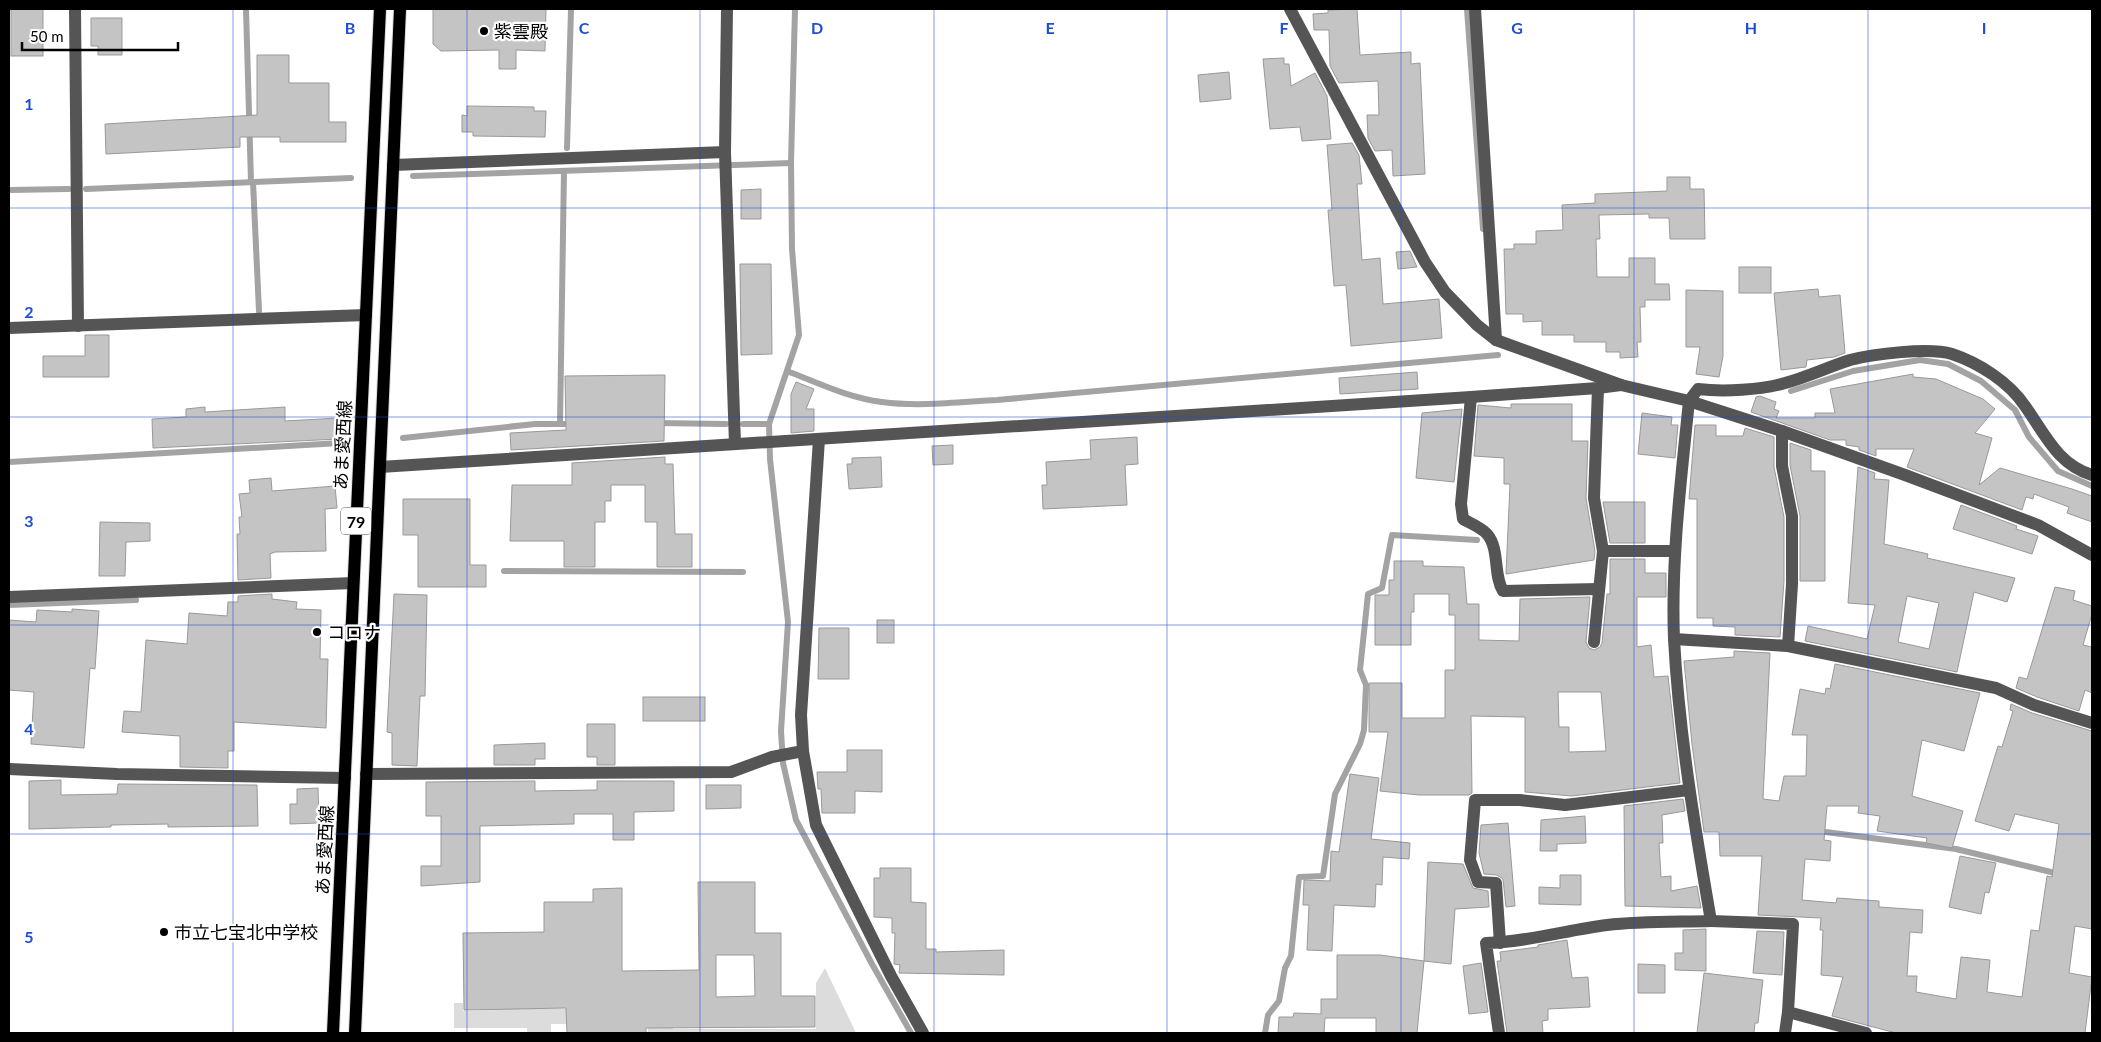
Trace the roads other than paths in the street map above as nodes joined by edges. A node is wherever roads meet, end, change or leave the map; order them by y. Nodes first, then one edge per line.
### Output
1 (75, 9) edge
2 (380, 9) edge
3 (400, 9) edge
4 (727, 9) edge
5 (1290, 9) edge
6 (1475, 9) edge
7 (726, 161) junction
8 (394, 164) junction
9 (366, 315) junction
10 (78, 326) junction
11 (9, 328) edge
12 (1496, 340) junction
13 (1621, 385) junction
14 (1598, 388) junction
15 (1471, 397) junction
16 (1689, 401) junction
17 (1782, 431) junction
18 (819, 439) junction
19 (735, 444) junction
20 (380, 467) junction
21 (2092, 475) edge
22 (1603, 551) junction
23 (1675, 551) junction
24 (2092, 555) edge
25 (353, 583) junction
26 (1599, 589) junction
27 (9, 597) edge
28 (1674, 639) junction
29 (1594, 642) dead end
30 (1788, 646) junction
31 (2092, 723) edge
32 (797, 753) junction
33 (9, 769) edge
34 (366, 774) junction
35 (344, 778) junction
36 (1689, 790) junction
37 (1711, 921) junction
38 (1500, 943) junction
39 (1788, 1012) junction
40 (333, 1033) edge
41 (355, 1033) edge
42 (923, 1033) edge
43 (1499, 1033) edge
44 (1785, 1033) edge
45 (1866, 1033) edge

1 - 10 street
2 - 9 main road, あま愛西線 / 79
3 - 8 main road, 79
4 - 7 street
5 - 12 street
6 - 12 street
7 - 8 street
7 - 19 street
8 - 20 main road, 79
9 - 10 street
9 - 25 main road, あま愛西線 / 79
10 - 11 street
12 - 13 street
13 - 14 street
13 - 16 street
14 - 15 street
14 - 22 street
15 - 18 street
15 - 26 street
16 - 17 street
16 - 21 street
16 - 23 street
17 - 24 street
17 - 30 street
18 - 19 street
18 - 32 street
19 - 20 street
20 - 34 main road, 79
22 - 23 street
22 - 26 street
23 - 28 street
25 - 27 street
25 - 35 main road, あま愛西線 / 79
26 - 29 street
28 - 30 street
28 - 36 street
30 - 31 street
32 - 34 street
32 - 42 street
33 - 35 street
34 - 41 main road, 79
35 - 40 main road, あま愛西線 / 79
36 - 37 street
36 - 38 street
37 - 38 street
37 - 39 street
38 - 43 street
39 - 44 street
39 - 45 street

